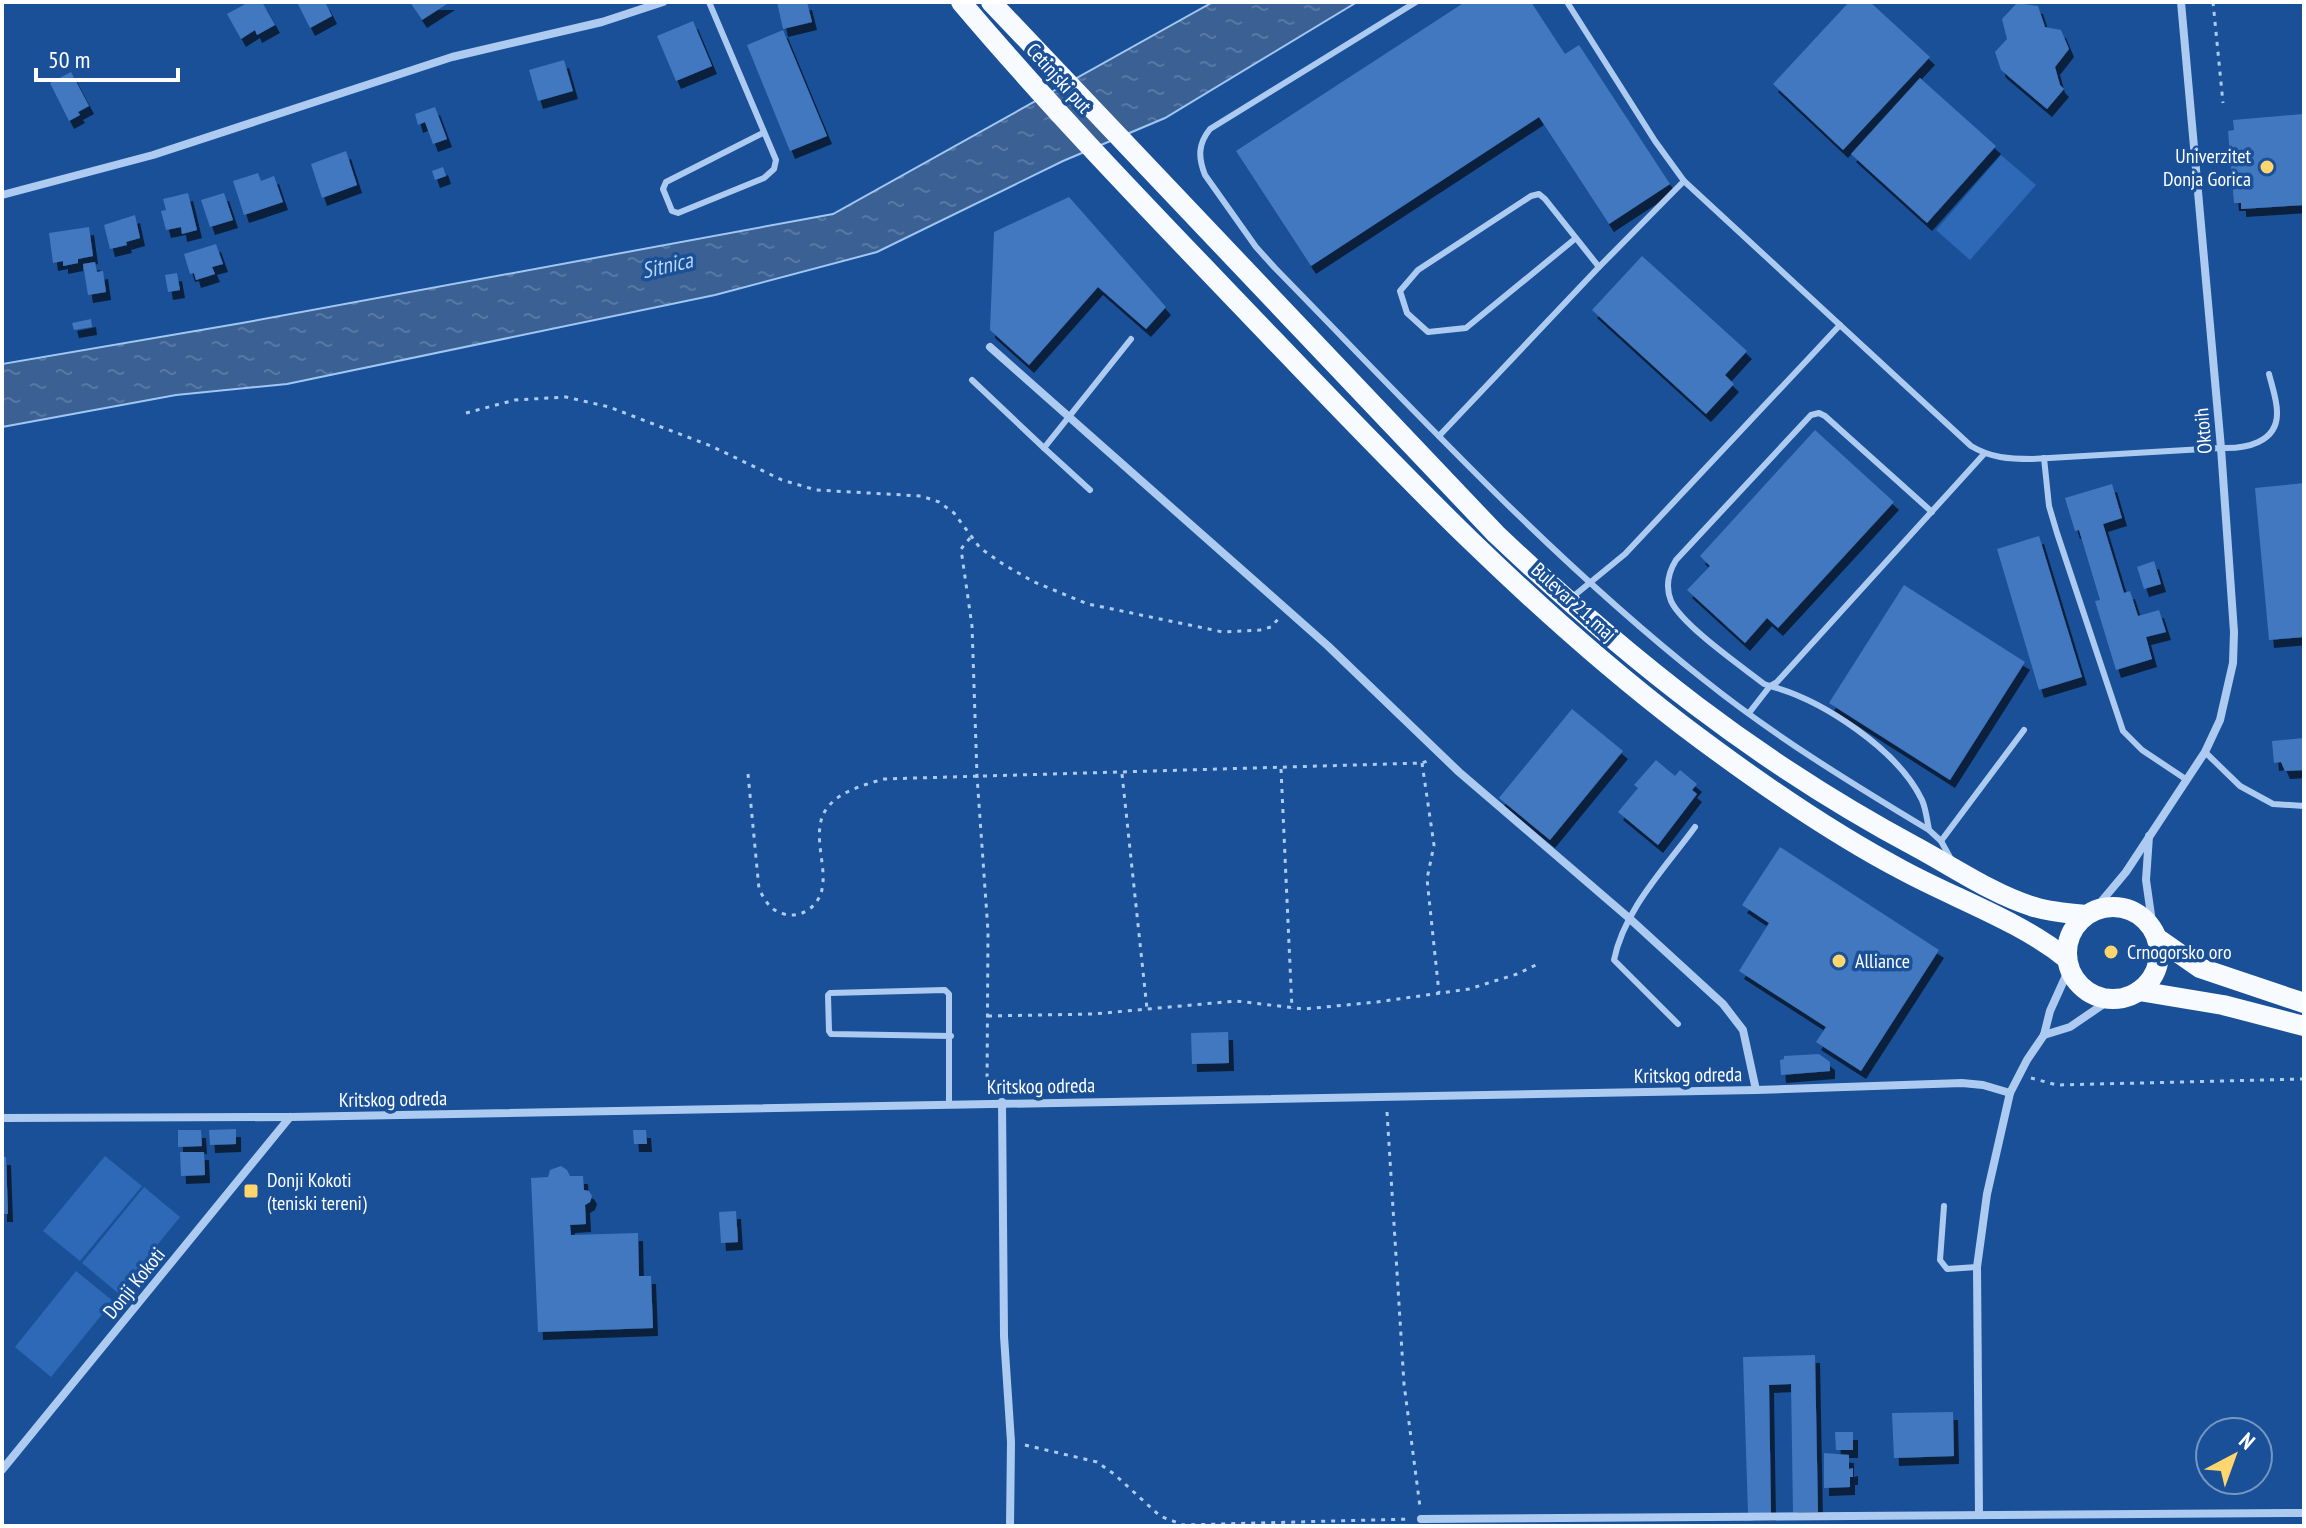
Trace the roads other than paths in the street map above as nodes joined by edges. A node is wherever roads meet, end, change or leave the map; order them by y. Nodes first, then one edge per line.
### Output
1 (663, 2) edge
2 (709, 2) edge
3 (961, 2) edge
4 (991, 2) edge
5 (1416, 2) edge
6 (1567, 2) edge
7 (2181, 2) edge
8 (763, 133) junction
9 (1145, 166) joint
10 (1684, 181) junction
11 (1125, 184) joint
12 (2, 195) edge
13 (1576, 238) junction
14 (1256, 247) junction
15 (1238, 263) junction
16 (1599, 267) junction
17 (1840, 325) junction
18 (1131, 339) dead end
19 (990, 347) dead end
20 (2269, 374) dead end
21 (972, 380) dead end
22 (1069, 417) junction
23 (1439, 436) junction
24 (1044, 448) junction
25 (2221, 448) junction
26 (1984, 454) junction
27 (2044, 458) junction
28 (1090, 490) dead end
29 (1932, 512) junction
30 (1591, 581) junction
31 (1567, 601) junction
32 (1770, 686) junction
33 (1749, 713) junction
34 (2024, 730) dead end
35 (2205, 752) junction
36 (2187, 780) junction
37 (2304, 806) edge
38 (1695, 827) dead end
39 (1929, 830) junction
40 (2149, 835) junction
41 (1941, 841) junction
42 (1955, 868) junction
43 (2090, 912) junction
44 (1629, 918) junction
45 (2155, 934) junction
46 (2068, 964) junction
47 (2139, 991) junction
48 (2111, 999) junction
49 (2304, 1003) edge
50 (1678, 1024) dead end
51 (2304, 1026) edge
52 (2044, 1035) junction
53 (951, 1036) junction
54 (1756, 1090) junction
55 (2010, 1093) junction
56 (1002, 1102) junction
57 (949, 1103) junction
58 (290, 1117) junction
59 (2, 1118) edge
60 (1944, 1206) dead end
61 (1977, 1267) junction
62 (2, 1470) edge
63 (2304, 1513) edge
64 (1979, 1514) junction
65 (1421, 1519) road end
66 (1010, 1526) edge

1 - 12 street
2 - 8 lane
3 - 11 main road, Cetinjski put
4 - 9 main road, Cetinjski put
5 - 14 lane
6 - 10 lane
7 - 25 street, Oktoih
8 - 8 lane
9 - 15 main road, Bulevar 21. maj
10 - 16 lane
10 - 17 lane
11 - 46 main road, Bulevar 21. maj
13 - 13 lane
13 - 16 lane
14 - 15 lane
14 - 23 lane
15 - 31 main road, Bulevar 21. maj
16 - 23 lane
17 - 26 lane
17 - 30 lane
18 - 22 lane
19 - 22 street
20 - 25 lane
21 - 24 lane
22 - 24 lane
22 - 44 street
23 - 30 lane
24 - 28 lane
25 - 27 lane
25 - 35 street, Oktoih
26 - 27 lane
26 - 29 lane
27 - 36 lane
29 - 32 lane
29 - 32 lane
30 - 31 lane
30 - 33 lane
31 - 42 main road, Bulevar 21. maj
32 - 33 lane
32 - 39 lane
33 - 39 lane
34 - 41 lane
35 - 36 street, Oktoih
35 - 37 lane
36 - 40 street, Oktoih
38 - 44 lane
39 - 41 lane
40 - 43 street, Oktoih
40 - 45 street
41 - 42 lane
42 - 43 main road, Bulevar 21. maj
43 - 45 main road
43 - 46 main road
44 - 50 lane
44 - 54 street
45 - 47 main road
45 - 49 main road
46 - 48 main road
46 - 52 street
47 - 48 main road
47 - 51 main road
48 - 52 street
52 - 55 street
53 - 53 lane
53 - 57 lane
54 - 55 street, Kritskog odreda
54 - 56 street, Kritskog odreda
55 - 61 street
56 - 57 street, Kritskog odreda
56 - 66 street
57 - 58 street, Kritskog odreda
58 - 59 street, Kritskog odreda
58 - 62 street, Donji Kokoti
60 - 61 lane
61 - 64 street
63 - 64 street
64 - 65 street

